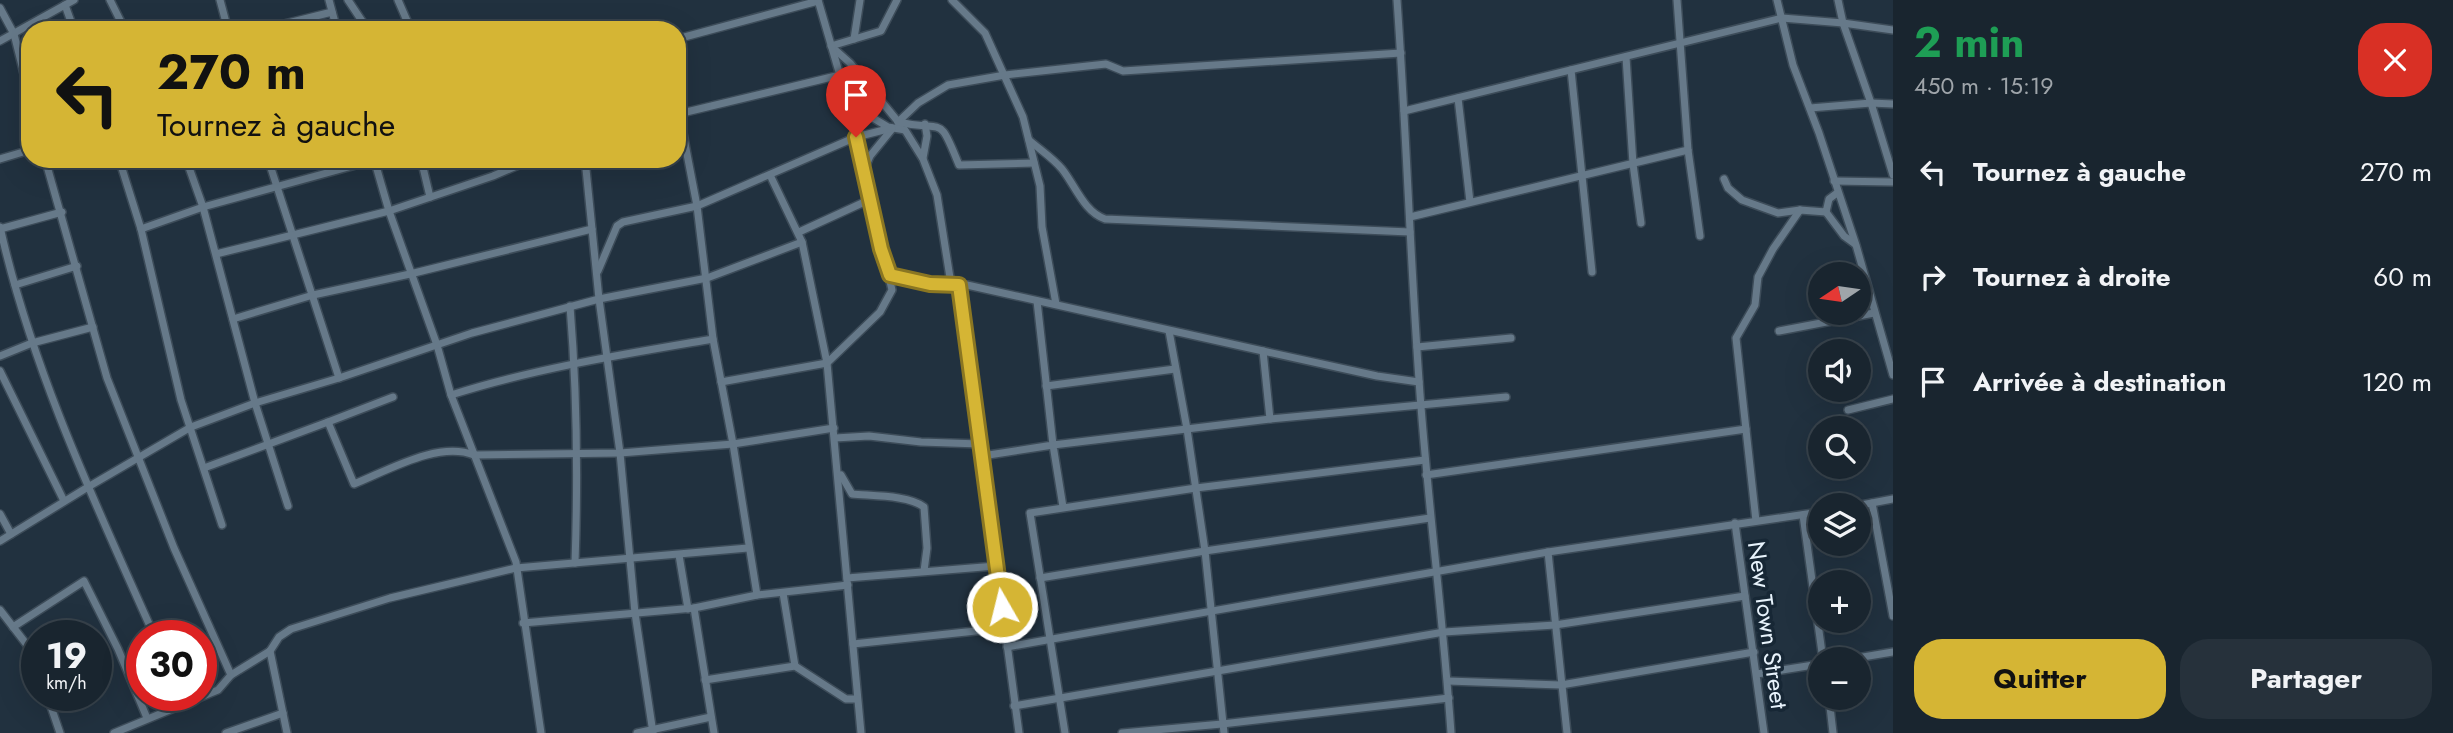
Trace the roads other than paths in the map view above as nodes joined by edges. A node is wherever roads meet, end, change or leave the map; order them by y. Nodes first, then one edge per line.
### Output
1 (74, 0) edge
2 (110, 0) edge
3 (220, 0) edge
4 (329, 0) edge
5 (348, 0) edge
6 (398, 0) edge
7 (818, 0) edge
8 (860, 0) edge
9 (897, 0) edge
10 (952, 0) edge
11 (1397, 0) edge
12 (1676, 0) edge
13 (1777, 0) edge
14 (1838, 0) edge
15 (65, 5) junction
16 (0, 8) edge
17 (332, 12) junction
18 (1782, 19) junction
19 (37, 21) edge
20 (71, 21) edge
21 (120, 21) edge
22 (226, 21) edge
23 (296, 21) edge
24 (334, 21) edge
25 (362, 21) edge
26 (407, 21) edge
27 (1843, 23) junction
28 (21, 30) edge
29 (1893, 30) edge
30 (14, 34) junction
31 (686, 37) edge
32 (854, 39) junction
33 (0, 41) edge
34 (1681, 43) junction
35 (831, 46) junction
36 (1401, 53) junction
37 (1626, 57) junction
38 (21, 62) edge
39 (1571, 70) junction
40 (840, 75) junction
41 (1006, 75) junction
42 (1458, 98) junction
43 (848, 103) junction
44 (1871, 103) junction
45 (1893, 104) edge
46 (1810, 108) junction
47 (1404, 111) junction
48 (686, 112) edge
49 (925, 124) junction
50 (895, 125) junction
51 (856, 137) junction
52 (1028, 140) junction
53 (1688, 150) junction
54 (21, 153) edge
55 (686, 153) edge
56 (0, 159) edge
57 (923, 159) junction
58 (1034, 163) junction
59 (1633, 164) junction
60 (49, 168) edge
61 (122, 168) edge
62 (189, 168) edge
63 (271, 168) edge
64 (346, 168) edge
65 (376, 168) edge
66 (423, 168) edge
67 (509, 168) edge
68 (586, 168) edge
69 (864, 170) junction
70 (770, 175) junction
71 (1893, 175) edge
72 (1583, 176) junction
73 (1724, 179) dead end
74 (1834, 181) junction
75 (1893, 182) edge
76 (277, 188) junction
77 (1837, 193) junction
78 (430, 197) junction
79 (871, 199) junction
80 (1470, 202) junction
81 (697, 206) junction
82 (203, 207) junction
83 (1800, 210) junction
84 (389, 211) junction
85 (62, 212) junction
86 (1826, 212) junction
87 (1410, 217) junction
88 (1641, 223) dead end
89 (0, 228) edge
90 (141, 229) junction
91 (592, 229) junction
92 (799, 232) junction
93 (1410, 232) junction
94 (293, 233) junction
95 (1700, 236) dead end
96 (802, 242) junction
97 (1856, 245) junction
98 (216, 254) junction
99 (77, 266) junction
100 (1592, 272) dead end
101 (410, 274) junction
102 (597, 274) junction
103 (890, 275) junction
104 (707, 278) junction
105 (15, 285) junction
106 (955, 285) junction
107 (313, 295) junction
108 (599, 299) junction
109 (1037, 300) junction
110 (1056, 304) junction
111 (570, 306) junction
112 (1874, 313) junction
113 (233, 319) junction
114 (93, 327) junction
115 (1169, 331) junction
116 (1779, 331) dead end
117 (1511, 338) dead end
118 (713, 339) junction
119 (32, 343) junction
120 (437, 345) junction
121 (1417, 347) junction
122 (1263, 352) junction
123 (0, 356) edge
124 (607, 358) junction
125 (827, 363) junction
126 (575, 364) junction
127 (1175, 369) junction
128 (0, 371) edge
129 (1893, 375) edge
130 (339, 378) junction
131 (720, 382) junction
132 (1419, 382) junction
133 (1046, 386) junction
134 (451, 395) junction
135 (393, 397) dead end
136 (1506, 397) dead end
137 (1893, 400) edge
138 (255, 403) junction
139 (1421, 407) junction
140 (1848, 410) dead end
141 (1270, 419) junction
142 (328, 422) junction
143 (191, 427) junction
144 (834, 428) junction
145 (1187, 429) junction
146 (1746, 429) junction
147 (835, 438) junction
148 (980, 443) junction
149 (733, 444) junction
150 (268, 445) junction
151 (1053, 445) junction
152 (575, 453) junction
153 (620, 453) junction
154 (474, 455) junction
155 (982, 456) junction
156 (137, 457) junction
157 (1425, 460) junction
158 (204, 468) junction
159 (839, 470) junction
160 (1426, 475) junction
161 (88, 486) junction
162 (1196, 488) junction
163 (1893, 499) edge
164 (64, 501) junction
165 (1872, 503) joint
166 (288, 506) dead end
167 (1063, 507) junction
168 (0, 514) edge
169 (1808, 514) edge
170 (1803, 515) junction
171 (1430, 517) junction
172 (1756, 521) junction
173 (1734, 523) junction
174 (222, 525) dead end
175 (11, 534) junction
176 (0, 541) edge
177 (748, 548) junction
178 (1205, 551) junction
179 (1548, 552) junction
180 (679, 555) junction
181 (631, 558) junction
182 (575, 563) junction
183 (996, 566) junction
184 (516, 569) junction
185 (924, 571) junction
186 (1436, 571) junction
187 (1040, 578) junction
188 (848, 582) junction
189 (783, 593) junction
190 (757, 595) junction
191 (1745, 596) junction
192 (691, 609) junction
193 (0, 610) edge
194 (635, 613) junction
195 (1211, 613) junction
196 (1893, 616) edge
197 (147, 620) edge
198 (523, 623) junction
199 (1555, 625) junction
200 (13, 627) junction
201 (1004, 628) junction
202 (1444, 632) junction
203 (21, 637) edge
204 (1049, 639) junction
205 (853, 644) junction
206 (1820, 647) edge
207 (1007, 648) junction
208 (270, 651) junction
209 (1754, 652) junction
210 (1893, 652) edge
211 (1871, 656) edge
212 (1808, 665) edge
213 (795, 666) junction
214 (1217, 673) junction
215 (1757, 674) junction
216 (231, 675) junction
217 (705, 680) junction
218 (1448, 681) junction
219 (1561, 685) junction
220 (217, 690) edge
221 (1448, 698) junction
222 (858, 699) junction
223 (1059, 699) junction
224 (1014, 706) junction
225 (1830, 710) edge
226 (52, 711) edge
227 (165, 711) edge
228 (283, 713) junction
229 (711, 717) junction
230 (148, 718) junction
231 (134, 724) junction
232 (1223, 729) edge
233 (653, 732) edge
234 (60, 733) edge
235 (114, 733) edge
236 (137, 733) edge
237 (226, 733) edge
238 (288, 733) edge
239 (541, 733) edge
240 (637, 733) edge
241 (714, 733) edge
242 (861, 733) edge
243 (1019, 733) edge
244 (1065, 733) edge
245 (1122, 733) edge
246 (1451, 733) edge
247 (1567, 733) edge
248 (1764, 733) edge
249 (1833, 733) edge

1 - 15 street
2 - 21 street
3 - 22 street
4 - 17 street
5 - 25 street
6 - 26 street
7 - 31 street
7 - 35 street
8 - 32 street
9 - 32 street
10 - 41 street
11 - 36 street
12 - 34 street
13 - 18 street
14 - 27 street
15 - 19 street
15 - 20 street
16 - 30 street
17 - 23 street
17 - 24 street
18 - 27 street
18 - 34 street
18 - 46 street
27 - 29 street
27 - 44 street
28 - 30 street
30 - 33 street
30 - 38 street
32 - 35 street
34 - 37 street
34 - 53 street
35 - 40 street
35 - 50 street
36 - 41 street
36 - 47 street
37 - 39 street
37 - 59 street
39 - 42 street
39 - 72 street
40 - 43 street
40 - 48 street
41 - 50 street
41 - 52 street
42 - 47 street
42 - 80 street
43 - 50 street
43 - 51 street
44 - 45 street
44 - 46 street
44 - 71 street
46 - 74 street
47 - 87 street
49 - 50 street
49 - 57 street
49 - 58 street
50 - 51 street
50 - 57 street
50 - 69 street
51 - 69 street
51 - 70 street
52 - 58 street
52 - 93 street
53 - 59 street
53 - 95 street
54 - 56 street
55 - 81 street
57 - 106 street
58 - 110 street
59 - 72 street
59 - 88 street
60 - 85 street
61 - 90 street
62 - 82 street
63 - 76 street
64 - 76 street
65 - 84 street
66 - 78 street
67 - 78 street
68 - 91 street
69 - 79 street
70 - 81 street
70 - 92 street
72 - 80 street
72 - 100 street
73 - 83 street
74 - 75 street
74 - 77 street
76 - 82 street
76 - 94 street
77 - 86 street
77 - 97 street
78 - 84 street
79 - 92 street
79 - 103 street
80 - 87 street
81 - 102 street
81 - 104 street
82 - 90 street
82 - 98 street
83 - 86 street
83 - 146 street
84 - 94 street
84 - 101 street
85 - 89 street
85 - 99 street
86 - 97 street
87 - 93 street
89 - 105 street
90 - 143 street
91 - 101 street
91 - 102 street
92 - 96 street
93 - 121 street
94 - 98 street
94 - 107 street
96 - 104 street
96 - 125 street
97 - 112 street
98 - 113 street
99 - 105 street
99 - 114 street
101 - 107 street
101 - 120 street
102 - 108 street
103 - 106 street
103 - 125 street
104 - 108 street
104 - 118 street
105 - 119 street
106 - 109 street
106 - 148 street
107 - 113 street
107 - 130 street
108 - 111 street
108 - 124 street
109 - 110 street
109 - 133 street
110 - 115 street
111 - 120 street
111 - 126 street
112 - 116 street
112 - 129 street
113 - 138 street
114 - 119 street
114 - 156 street
115 - 122 street
115 - 127 street
117 - 121 street
118 - 124 street
118 - 131 street
119 - 123 street
119 - 161 street
120 - 130 street
120 - 134 street
121 - 132 street
122 - 132 street
122 - 141 street
124 - 126 street
124 - 153 street
125 - 131 street
125 - 144 street
126 - 134 street
126 - 152 street
127 - 133 street
127 - 145 street
128 - 164 street
130 - 138 street
131 - 149 street
132 - 139 street
133 - 151 street
134 - 154 street
135 - 142 street
136 - 139 street
137 - 140 street
138 - 143 street
138 - 150 street
139 - 141 street
139 - 157 street
141 - 145 street
142 - 150 street
142 - 154 street
143 - 156 street
143 - 158 street
144 - 147 street
144 - 149 street
145 - 151 street
145 - 162 street
146 - 160 street
146 - 172 street
147 - 148 street
147 - 159 street
148 - 155 street
149 - 153 street
149 - 177 street
150 - 158 street
150 - 166 street
151 - 155 street
151 - 167 street
152 - 153 street
152 - 154 street
152 - 182 street
153 - 181 street
154 - 184 street
155 - 183 street
156 - 161 street
156 - 216 street
157 - 160 street
157 - 162 street
158 - 174 street
159 - 185 street
159 - 188 street
160 - 171 street
161 - 164 street
161 - 197 street
162 - 167 street
162 - 178 street
163 - 165 street
164 - 175 street
165 - 196 street
167 - 187 street
168 - 175 street
169 - 170 street
170 - 172 street
170 - 206 street
171 - 178 street
171 - 186 street
172 - 173 street
173 - 179 street
173 - 191 street, New Town Street
175 - 176 street
177 - 180 street
177 - 190 street
178 - 187 street
178 - 195 street
179 - 186 street
179 - 199 street
180 - 181 street
180 - 192 street
181 - 182 street
181 - 194 street
182 - 184 street
183 - 185 street
183 - 201 street
184 - 198 street
184 - 208 street
185 - 188 street
186 - 195 street
186 - 202 street
187 - 204 street
188 - 189 street
188 - 205 street
189 - 190 street
189 - 213 street
190 - 192 street
191 - 199 street
191 - 209 street, New Town Street
192 - 194 street
192 - 217 street
193 - 200 street
194 - 198 street
194 - 233 street
195 - 204 street
195 - 214 street
198 - 239 street
199 - 202 street
199 - 219 street
200 - 203 street
200 - 230 street
201 - 205 street
201 - 207 street
202 - 214 street
202 - 218 street
204 - 207 street
204 - 223 street
205 - 222 street
207 - 224 street
208 - 216 street
208 - 228 street
209 - 215 street, New Town Street
209 - 219 street
210 - 211 street
212 - 215 street
213 - 217 street
213 - 222 street
214 - 223 street
214 - 232 street
215 - 248 street, New Town Street
216 - 220 street
217 - 229 street
218 - 219 street
218 - 221 street
219 - 247 street
221 - 232 street
221 - 246 street
222 - 242 street
223 - 224 street
223 - 244 street
224 - 243 street
225 - 249 street
226 - 234 street
227 - 230 street
228 - 237 street
228 - 238 street
229 - 233 street
229 - 241 street
230 - 231 street
231 - 235 street
231 - 236 street
232 - 245 street
233 - 240 street

